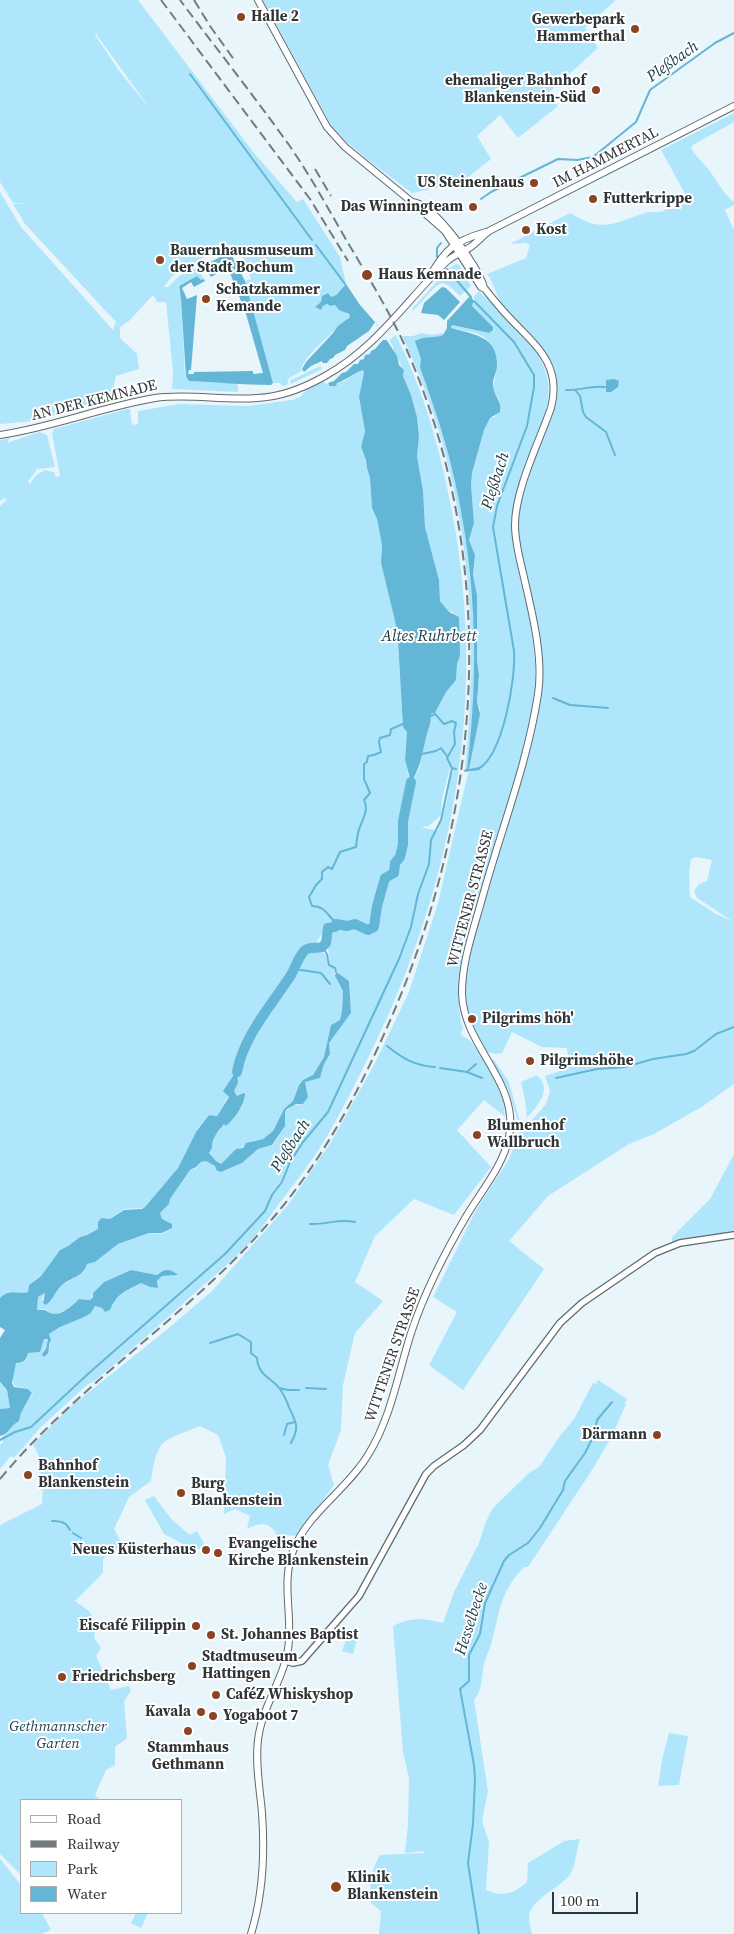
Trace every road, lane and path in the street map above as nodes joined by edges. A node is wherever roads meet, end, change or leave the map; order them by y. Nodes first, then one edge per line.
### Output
1 (258, 0) edge
2 (734, 106) edge
3 (489, 231) junction
4 (456, 243) junction
5 (462, 252) junction
6 (424, 286) junction
7 (0, 435) edge
8 (734, 1235) edge
9 (286, 1661) junction
10 (250, 1934) edge

1 - 4 main road, WITTENER STRASSE
2 - 3 main road, IM HAMMERTAL
3 - 4 main road, IM HAMMERTAL
3 - 5 main road, IM HAMMERTAL
4 - 5 main road, WITTENER STRASSE
4 - 6 main road, AN DER KEMNADE
5 - 6 main road, AN DER KEMNADE
5 - 9 main road, WITTENER STRASSE
6 - 7 main road, AN DER KEMNADE
8 - 9 street
9 - 10 main road, WITTENER STRASSE

